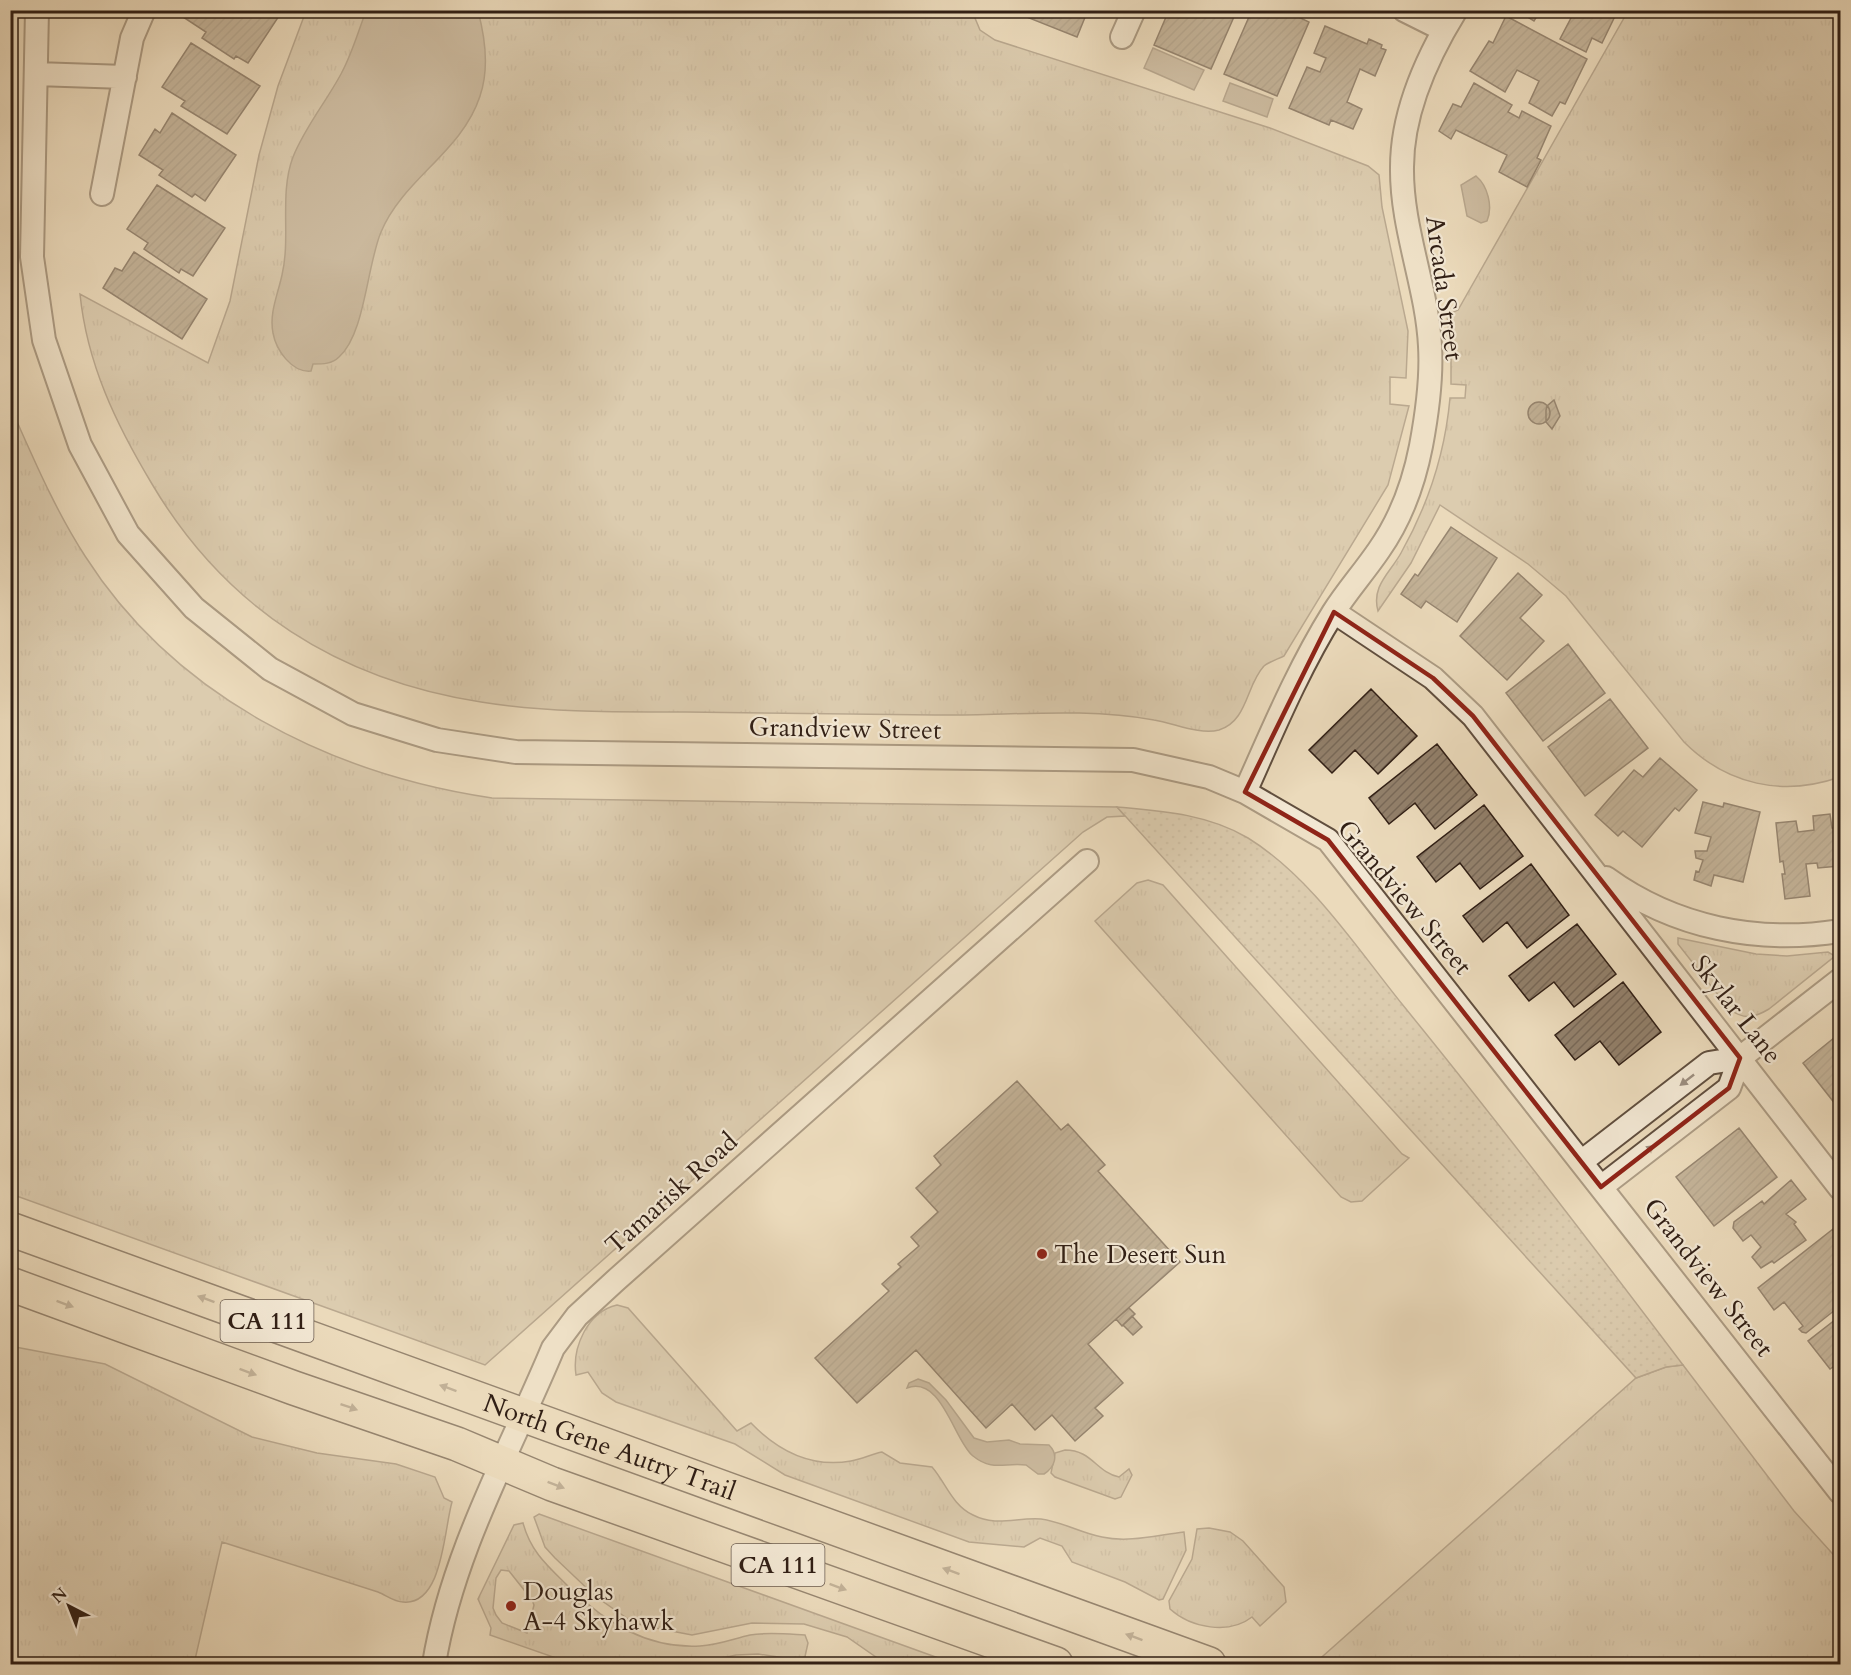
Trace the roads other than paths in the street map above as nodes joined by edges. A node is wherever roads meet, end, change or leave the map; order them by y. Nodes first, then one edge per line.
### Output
1 (37, 10) edge
2 (144, 10) edge
3 (1134, 10) edge
4 (1404, 10) edge
5 (1456, 10) edge
6 (1444, 30) junction
7 (1122, 37) dead end
8 (36, 75) junction
9 (125, 77) junction
10 (102, 194) dead end
11 (1334, 612) junction
12 (1245, 792) junction
13 (1087, 861) dead end
14 (1588, 864) junction
15 (1840, 931) edge
16 (1840, 980) edge
17 (1740, 1058) junction
18 (1581, 1162) junction
19 (1601, 1186) junction
20 (1840, 1188) edge
21 (10, 1229) edge
22 (10, 1284) edge
23 (523, 1416) junction
24 (502, 1463) junction
25 (1840, 1492) edge
26 (434, 1665) edge
27 (1056, 1665) edge
28 (1209, 1665) edge

1 - 8 street, Grandview Street
2 - 9 street
3 - 7 street
4 - 6 street
5 - 6 street, Arcada Street
6 - 11 street, Arcada Street
8 - 9 street
8 - 12 street, Grandview Street
9 - 10 street
11 - 12 street, Arcada Street
11 - 14 street, Skylar Lane
12 - 18 street, Grandview Street
13 - 23 street, Tamarisk Road
14 - 15 street, Skylar Lane
14 - 17 street, Skylar Lane
16 - 17 street
17 -> 18 street
19 -> 17 street
17 - 20 street, Skylar Lane
18 - 19 street, Grandview Street
19 - 25 street, Grandview Street
23 -> 21 main road, North Gene Autry Trail / CA 111
22 -> 24 main road, North Gene Autry Trail / CA 111
23 - 24 street, Tamarisk Road
28 -> 23 main road, North Gene Autry Trail / CA 111
24 - 26 street, Tamarisk Road
24 -> 27 main road, North Gene Autry Trail / CA 111

